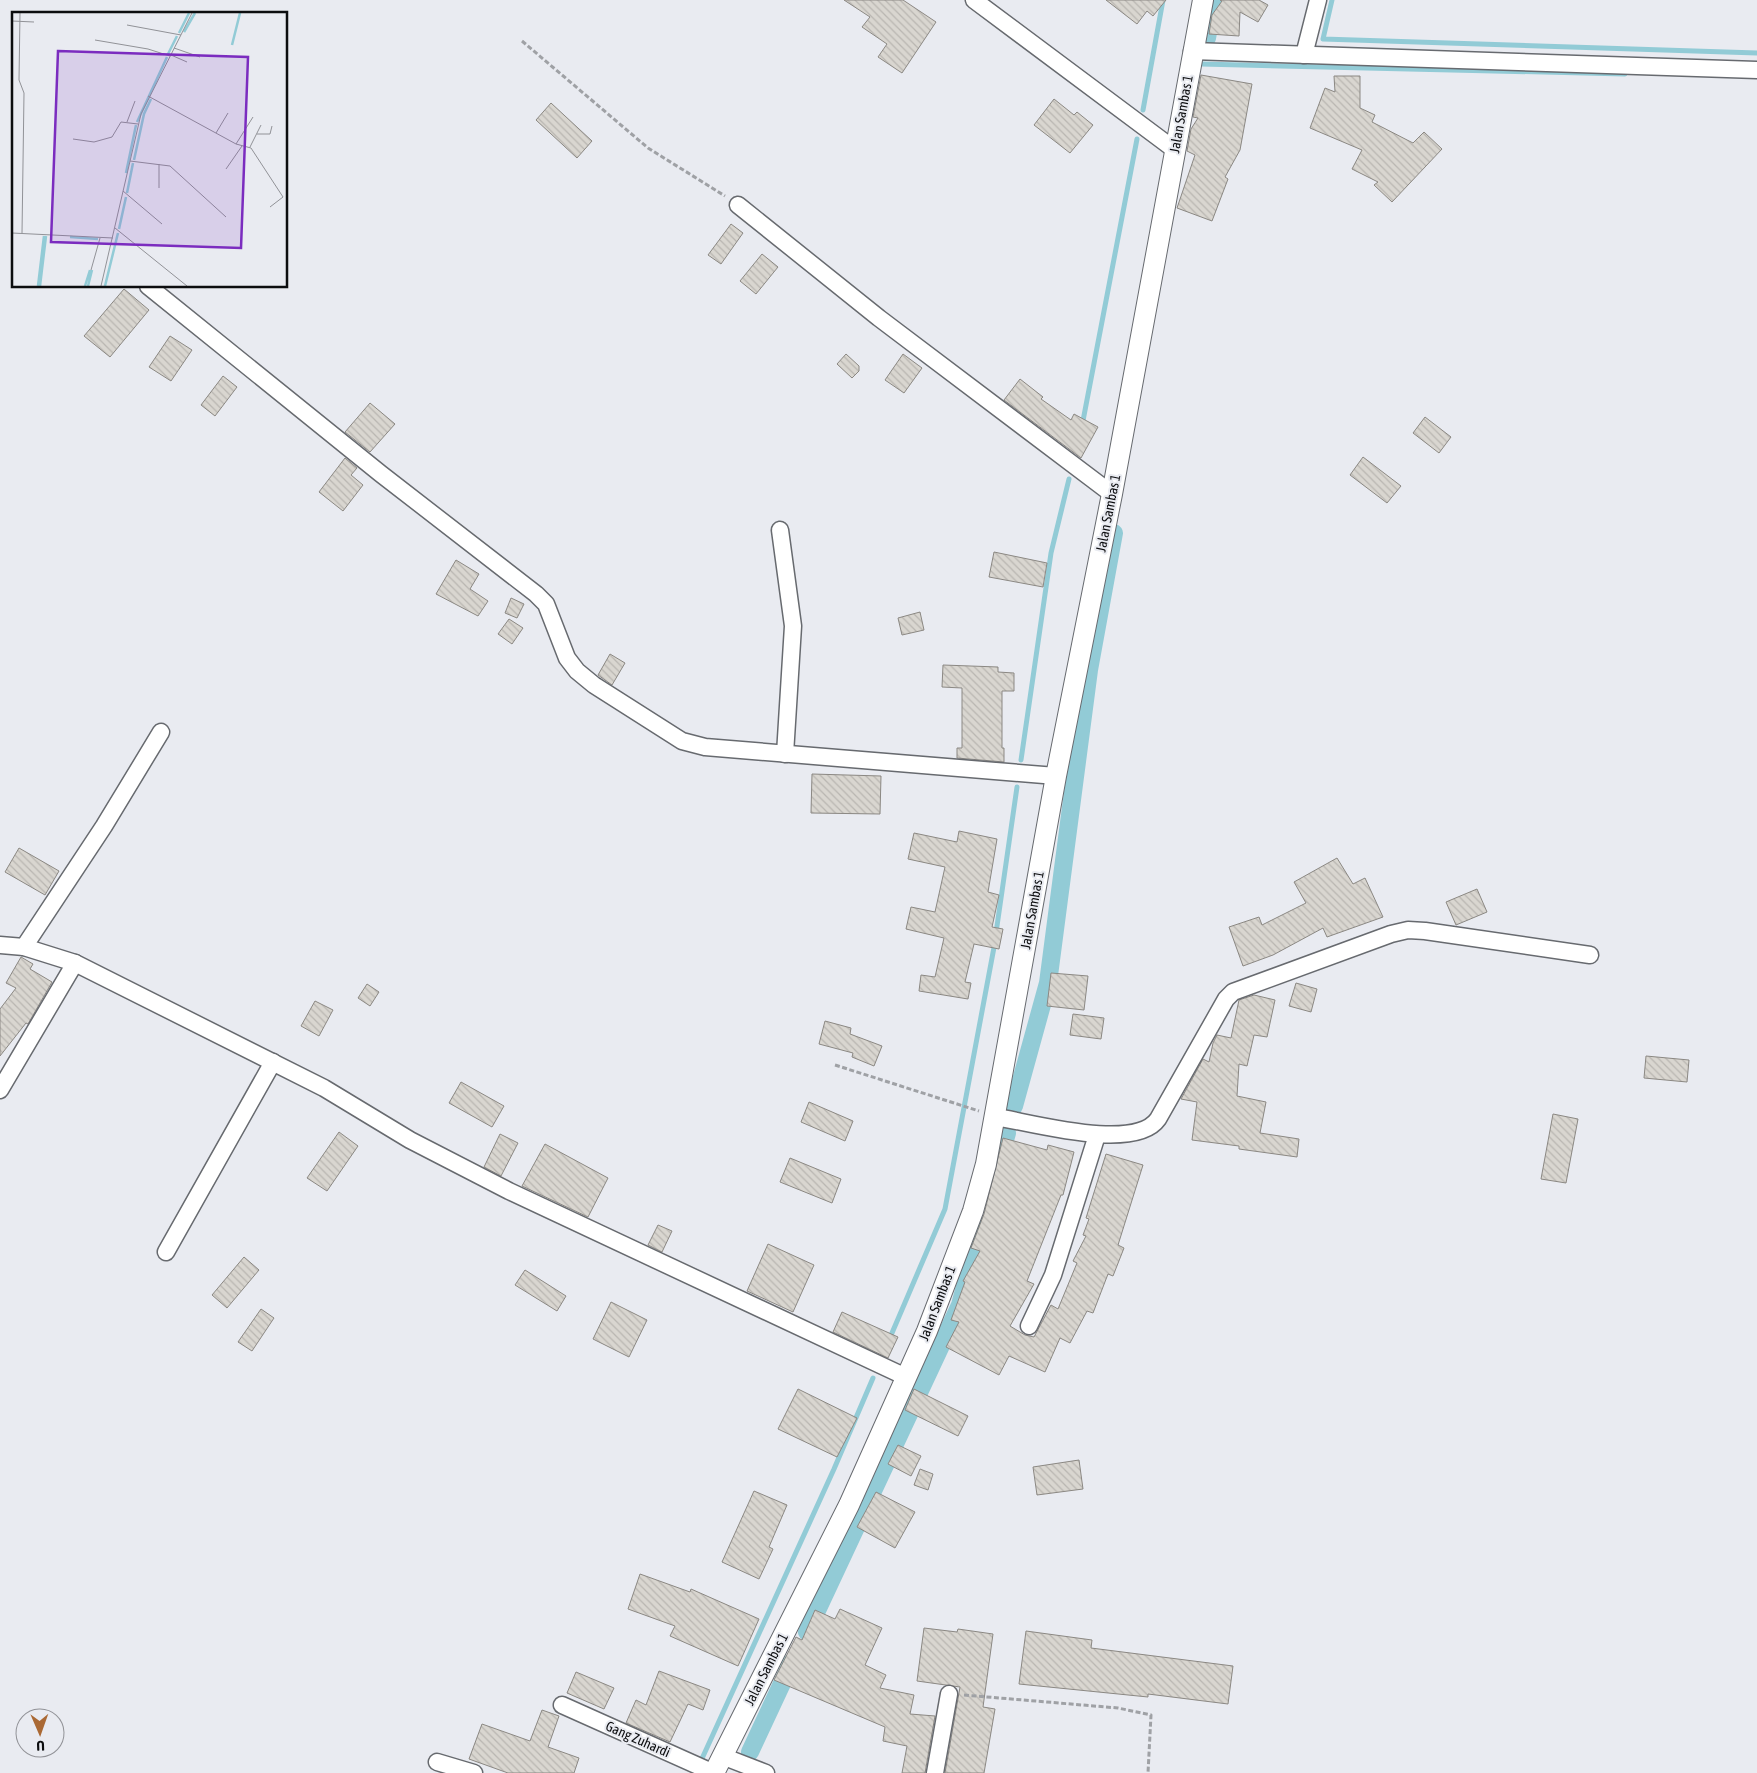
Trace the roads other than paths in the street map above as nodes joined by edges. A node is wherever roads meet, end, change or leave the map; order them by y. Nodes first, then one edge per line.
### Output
1 (974, 0) edge
2 (1203, 0) edge
3 (1318, 0) edge
4 (1192, 51) junction
5 (1304, 55) junction
6 (1757, 70) edge
7 (1175, 150) junction
8 (738, 204) road end
9 (150, 288) edge
10 (1112, 494) junction
11 (780, 530) dead end
12 (161, 732) dead end
13 (785, 754) junction
14 (1056, 776) junction
15 (0, 945) edge
16 (24, 947) junction
17 (1590, 955) dead end
18 (75, 964) junction
19 (273, 1062) junction
20 (0, 1090) edge
21 (996, 1117) junction
22 (1097, 1135) junction
23 (166, 1252) dead end
24 (1030, 1326) dead end
25 (906, 1378) junction
26 (949, 1694) road end
27 (562, 1705) dead end
28 (437, 1762) dead end
29 (715, 1768) edge
30 (474, 1773) edge
31 (766, 1773) edge
32 (935, 1773) edge

1 - 7 street
2 - 4 street, Jalan Sambas 1
3 - 5 street
4 - 5 street
4 - 7 street, Jalan Sambas 1
5 - 6 street
7 - 10 street, Jalan Sambas 1
8 - 10 street
9 - 13 street
10 - 14 street, Jalan Sambas 1
11 - 13 street
12 - 16 street
13 - 14 street
14 - 21 street, Jalan Sambas 1
15 - 16 street
16 - 18 street
17 - 22 street
18 - 19 street
18 - 20 street
19 - 23 street
19 - 25 street
21 - 22 street
21 - 25 street, Jalan Sambas 1
22 - 24 street
25 - 29 street, Jalan Sambas 1
26 - 32 street
27 - 29 street, Gang Zuhardi
28 - 30 street
29 - 31 street, Gang Zuhardi

